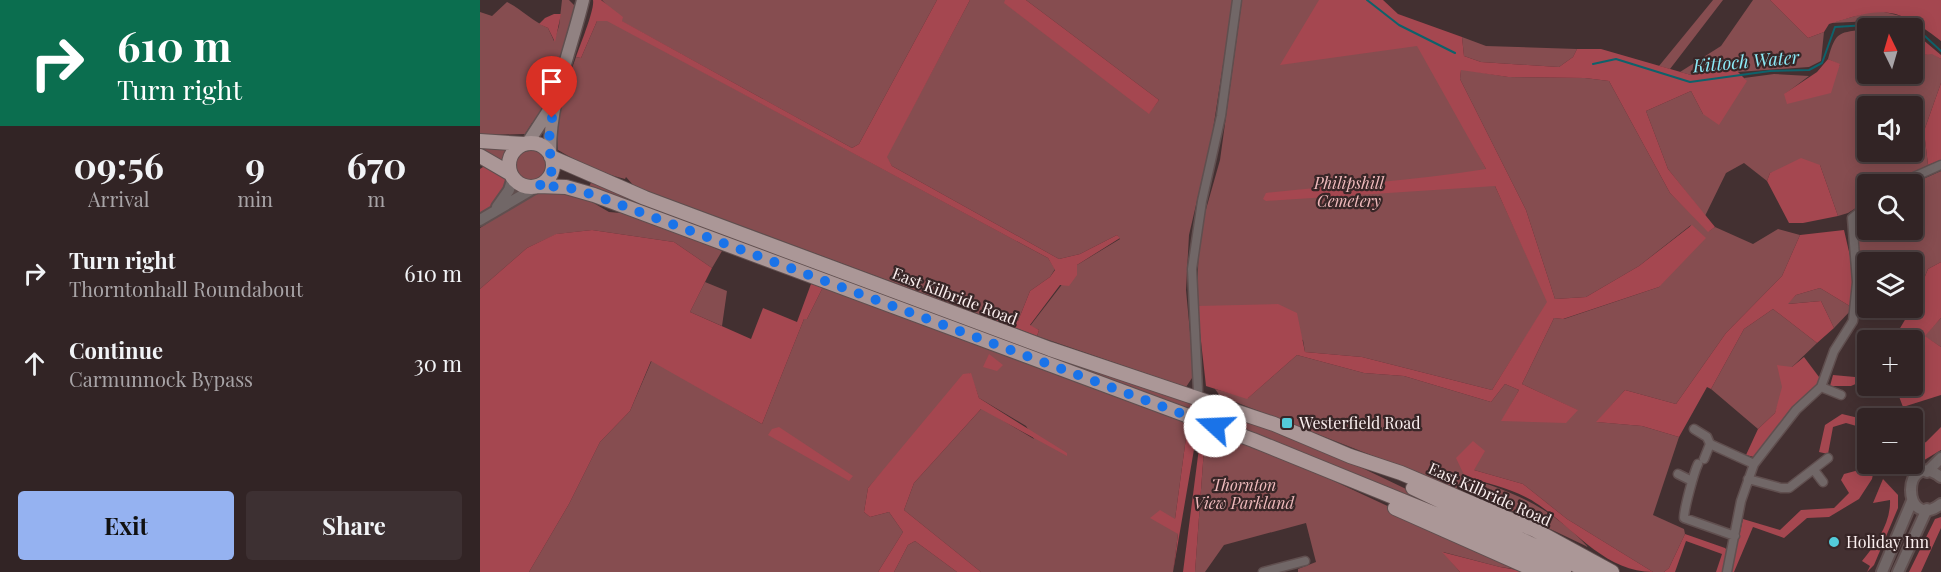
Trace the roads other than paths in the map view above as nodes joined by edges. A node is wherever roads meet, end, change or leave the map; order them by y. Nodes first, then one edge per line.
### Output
1 (583, 0) edge
2 (1237, 0) edge
3 (556, 96) junction
4 (480, 141) edge
5 (526, 144) junction
6 (480, 156) edge
7 (551, 156) junction
8 (1941, 165) edge
9 (1921, 174) edge
10 (512, 176) junction
11 (537, 186) junction
12 (493, 212) junction
13 (1857, 214) edge
14 (480, 220) edge
15 (1821, 387) junction
16 (1841, 395) dead end
17 (1195, 400) junction
18 (1694, 429) dead end
19 (1710, 444) junction
20 (1350, 456) junction
21 (1828, 458) dead end
22 (1941, 458) edge
23 (1754, 464) junction
24 (1315, 467) junction
25 (1814, 470) junction
26 (1927, 472) junction
27 (1678, 474) dead end
28 (1941, 477) edge
29 (1748, 479) junction
30 (1690, 480) junction
31 (1823, 482) dead end
32 (1912, 501) junction
33 (1941, 504) edge
34 (1927, 509) junction
35 (1500, 535) junction
36 (1735, 536) junction
37 (1305, 561) dead end
38 (1548, 564) edge
39 (1290, 568) edge
40 (1263, 572) edge
41 (1564, 572) edge
42 (1590, 572) edge
43 (1612, 572) edge
44 (1727, 572) edge
45 (1882, 572) edge
46 (1898, 572) edge

1 - 3 main road
2 - 17 street
3 - 5 main road
3 - 7 main road
4 - 5 main road
5 - 7 main road
5 - 10 main road
6 - 10 main road
7 - 11 main road
7 - 17 main road, East Kilbride Road
8 - 9 street
10 - 11 main road
10 - 12 street
11 - 12 street
11 - 24 main road, East Kilbride Road
12 - 14 street
13 - 15 street
15 - 16 street
15 - 23 street
17 - 20 main road, East Kilbride Road
18 - 19 street
19 - 23 street
19 - 30 street
20 - 35 main road, East Kilbride Road
20 - 43 main road, East Kilbride Road
21 - 25 street
22 - 26 street
23 - 29 street
24 - 35 main road, East Kilbride Road
24 - 38 main road, East Kilbride Road
25 - 29 street
25 - 31 street
26 - 28 street
26 - 32 street
27 - 30 street
29 - 36 street
30 - 36 street
32 - 34 street
32 - 45 street
33 - 34 street
34 - 46 street
35 - 38 main road, East Kilbride Road
36 - 44 street
37 - 39 street
38 - 41 main road
38 - 42 main road
39 - 40 street

